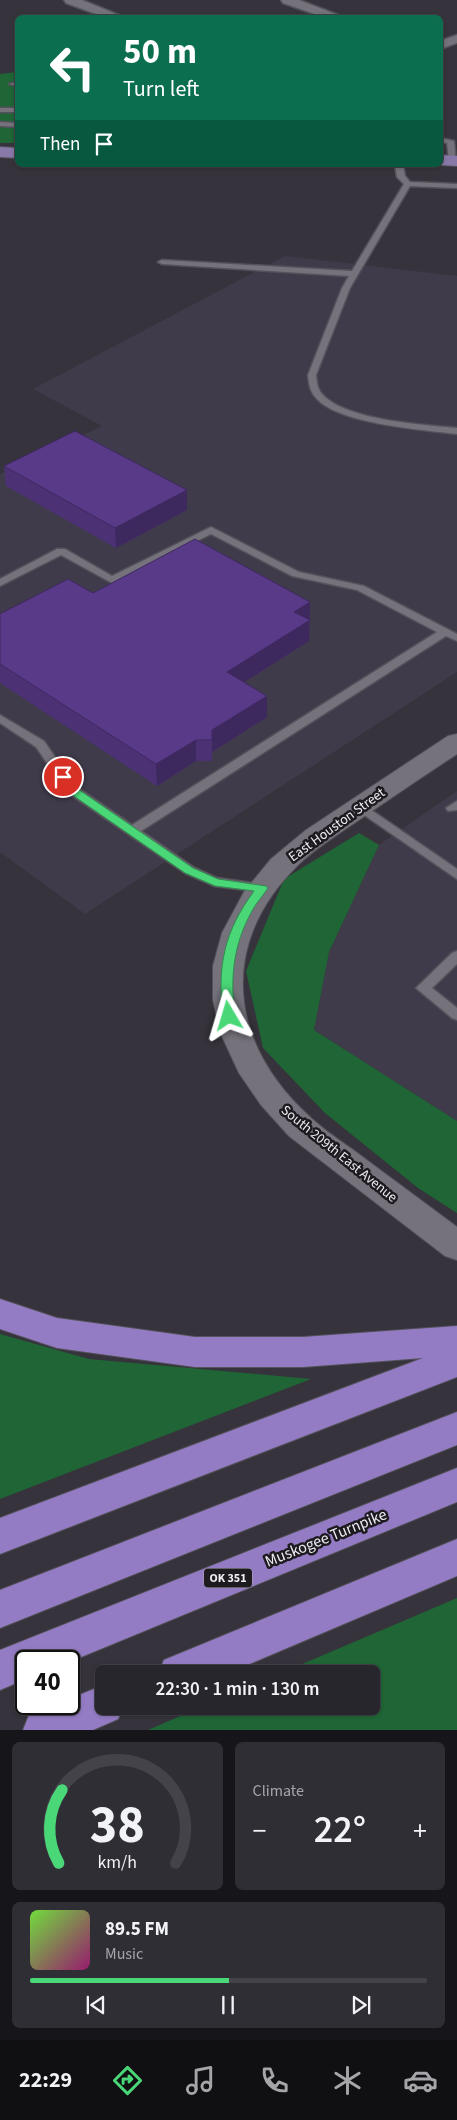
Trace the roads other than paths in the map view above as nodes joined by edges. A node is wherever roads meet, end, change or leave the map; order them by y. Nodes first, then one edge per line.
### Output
1 (70, 0) edge
2 (286, 0) edge
3 (112, 15) edge
4 (331, 15) edge
5 (457, 39) edge
6 (443, 44) edge
7 (0, 110) edge
8 (15, 110) edge
9 (0, 124) edge
10 (15, 124) edge
11 (443, 140) edge
12 (0, 152) edge
13 (15, 153) edge
14 (450, 161) edge
15 (399, 167) edge
16 (408, 184) junction
17 (457, 186) edge
18 (162, 262) dead end
19 (353, 274) junction
20 (457, 431) edge
21 (0, 583) edge
22 (445, 632) junction
23 (457, 638) edge
24 (0, 718) edge
25 (457, 742) edge
26 (361, 807) junction
27 (132, 831) junction
28 (457, 875) edge
29 (262, 888) junction
30 (457, 956) edge
31 (457, 1015) edge
32 (229, 1016) joint
33 (457, 1246) edge
34 (0, 1314) edge
35 (457, 1340) edge
36 (457, 1361) edge
37 (457, 1428) edge
38 (457, 1485) edge
39 (0, 1536) edge
40 (457, 1557) edge
41 (0, 1609) edge
42 (199, 1665) edge
43 (0, 1670) edge
44 (95, 1709) edge
45 (44, 1730) edge

1 - 3 street
2 - 4 street
5 - 6 street
7 - 8 lane
9 - 10 lane
11 - 14 lane
12 - 13 main road
15 - 16 lane
16 - 17 lane
16 - 19 lane
18 - 19 lane
19 - 20 lane
21 - 22 lane
22 - 23 lane
22 - 27 lane
24 - 27 lane
25 - 26 street, East Houston Street
26 - 28 lane
26 - 29 street, East Houston Street
27 - 29 lane
29 - 32 street, East Houston Street
30 - 31 lane
32 - 33 street, South 209th East Avenue
34 - 35 highway
36 - 39 highway
37 - 41 highway
38 - 43 highway, Muskogee Turnpike / OK 351
40 - 42 highway
44 - 45 highway

